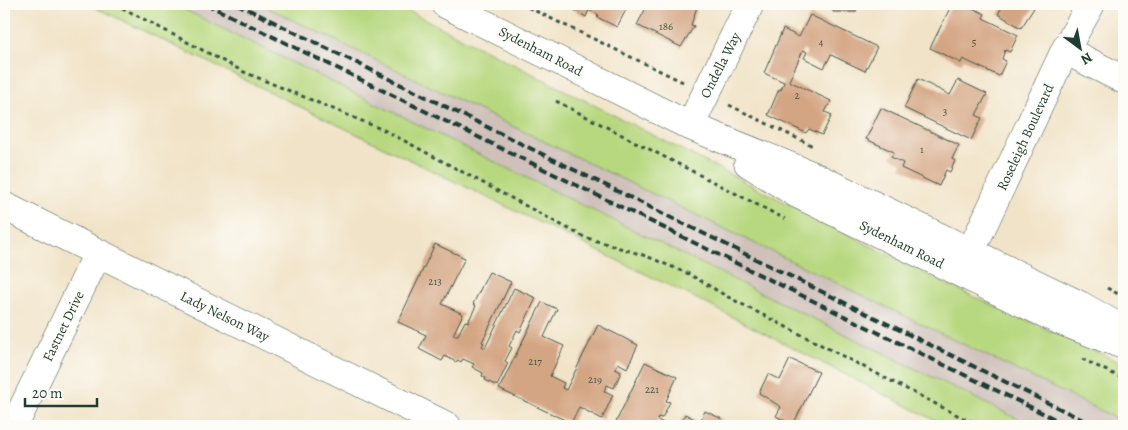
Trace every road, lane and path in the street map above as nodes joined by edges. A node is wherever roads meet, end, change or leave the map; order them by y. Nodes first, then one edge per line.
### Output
1 (115, 4) edge
2 (445, 4) edge
3 (521, 4) edge
4 (750, 4) edge
5 (1091, 4) edge
6 (1065, 50) junction
7 (1124, 80) edge
8 (705, 94) junction
9 (690, 126) junction
10 (821, 149) dead end
11 (4, 206) edge
12 (98, 253) junction
13 (965, 262) junction
14 (1124, 330) edge
15 (1124, 345) edge
16 (442, 425) edge
17 (14, 426) edge
18 (985, 426) edge

1 - 18 path
2 - 9 street, Sydenham Road
3 - 8 path
4 - 8 street, Ondella Way
5 - 6 street, Roseleigh Boulevard
6 - 7 street
6 - 13 street, Roseleigh Boulevard
8 - 9 street, Ondella Way
8 - 10 path
9 - 13 street, Sydenham Road
11 - 12 street, Lady Nelson Way
12 - 16 street, Lady Nelson Way
12 - 17 street, Fastnet Drive
13 - 14 street, Sydenham Road
13 - 15 street, Sydenham Road

